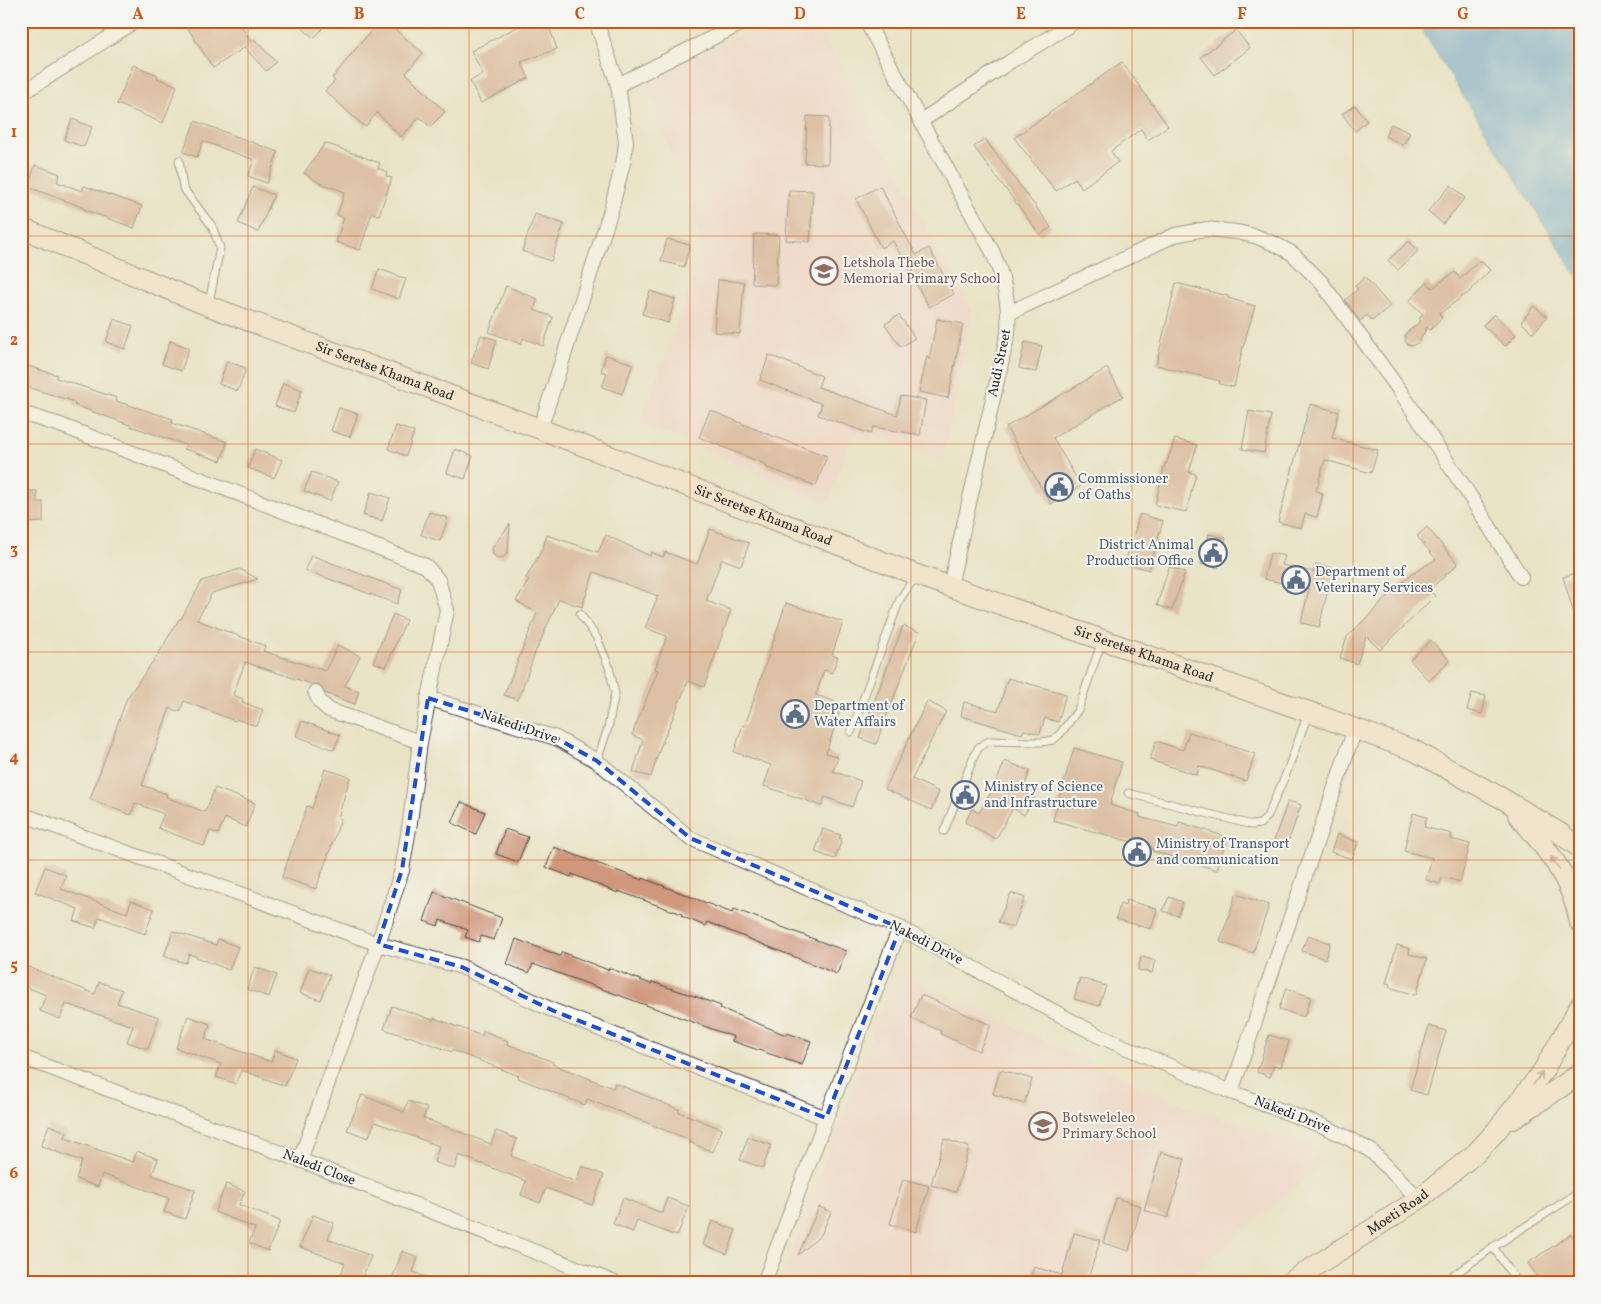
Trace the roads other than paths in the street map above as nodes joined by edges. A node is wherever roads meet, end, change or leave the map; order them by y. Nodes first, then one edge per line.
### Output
1 (135, 21) edge
2 (596, 21) edge
3 (746, 21) edge
4 (866, 21) edge
5 (1076, 21) edge
6 (618, 85) junction
7 (21, 94) edge
8 (921, 121) junction
9 (179, 160) dead end
10 (21, 228) edge
11 (209, 306) junction
12 (1009, 313) junction
13 (21, 413) edge
14 (540, 429) junction
15 (917, 575) junction
16 (1521, 577) dead end
17 (950, 586) junction
18 (580, 614) dead end
19 (1102, 640) junction
20 (315, 692) dead end
21 (428, 698) junction
22 (1309, 712) junction
23 (1355, 729) junction
24 (851, 732) dead end
25 (420, 742) junction
26 (597, 762) junction
27 (1128, 793) dead end
28 (1505, 800) junction
29 (21, 814) edge
30 (944, 831) dead end
31 (1580, 848) edge
32 (1580, 923) edge
33 (900, 928) junction
34 (378, 944) junction
35 (1580, 1006) edge
36 (21, 1057) edge
37 (1580, 1074) edge
38 (1231, 1092) junction
39 (826, 1118) junction
40 (1497, 1130) junction
41 (300, 1160) junction
42 (1580, 1192) edge
43 (1419, 1199) junction
44 (1493, 1247) junction
45 (615, 1283) edge
46 (764, 1283) edge
47 (1289, 1283) edge
48 (1443, 1283) edge
49 (1518, 1283) edge

1 - 7 street
2 - 6 street
3 - 6 street
4 - 8 street, Audi Street
5 - 8 street
6 - 14 street
8 - 12 street, Audi Street
9 - 11 lane
10 - 11 main road, Sir Seretse Khama Road
11 - 14 main road, Sir Seretse Khama Road
12 - 16 street
12 - 17 street, Audi Street
13 - 21 street
14 - 15 main road, Sir Seretse Khama Road
15 - 17 main road, Sir Seretse Khama Road
15 - 24 lane
17 - 19 main road, Sir Seretse Khama Road
18 - 26 lane
19 - 22 main road, Sir Seretse Khama Road
19 - 30 lane
20 - 25 street
21 - 25 street
21 - 26 street, Nakedi Drive
22 - 23 main road, Sir Seretse Khama Road
22 - 27 lane
23 - 28 main road, Sir Seretse Khama Road
23 - 38 street
25 - 34 street
26 - 33 street, Nakedi Drive
28 - 31 main road, Sir Seretse Khama Road
32 -> 28 main road, Sir Seretse Khama Road
29 - 34 street
33 - 38 street, Nakedi Drive
33 - 39 street
34 - 39 street
34 - 41 street
40 -> 35 main road, Moeti Road
36 - 41 street, Naledi Close
37 - 40 main road, Moeti Road
38 - 43 street, Nakedi Drive
39 - 46 street
40 - 43 main road, Moeti Road
41 - 45 street, Naledi Close
42 - 44 lane
43 - 47 main road, Moeti Road
44 - 48 lane
44 - 49 lane

